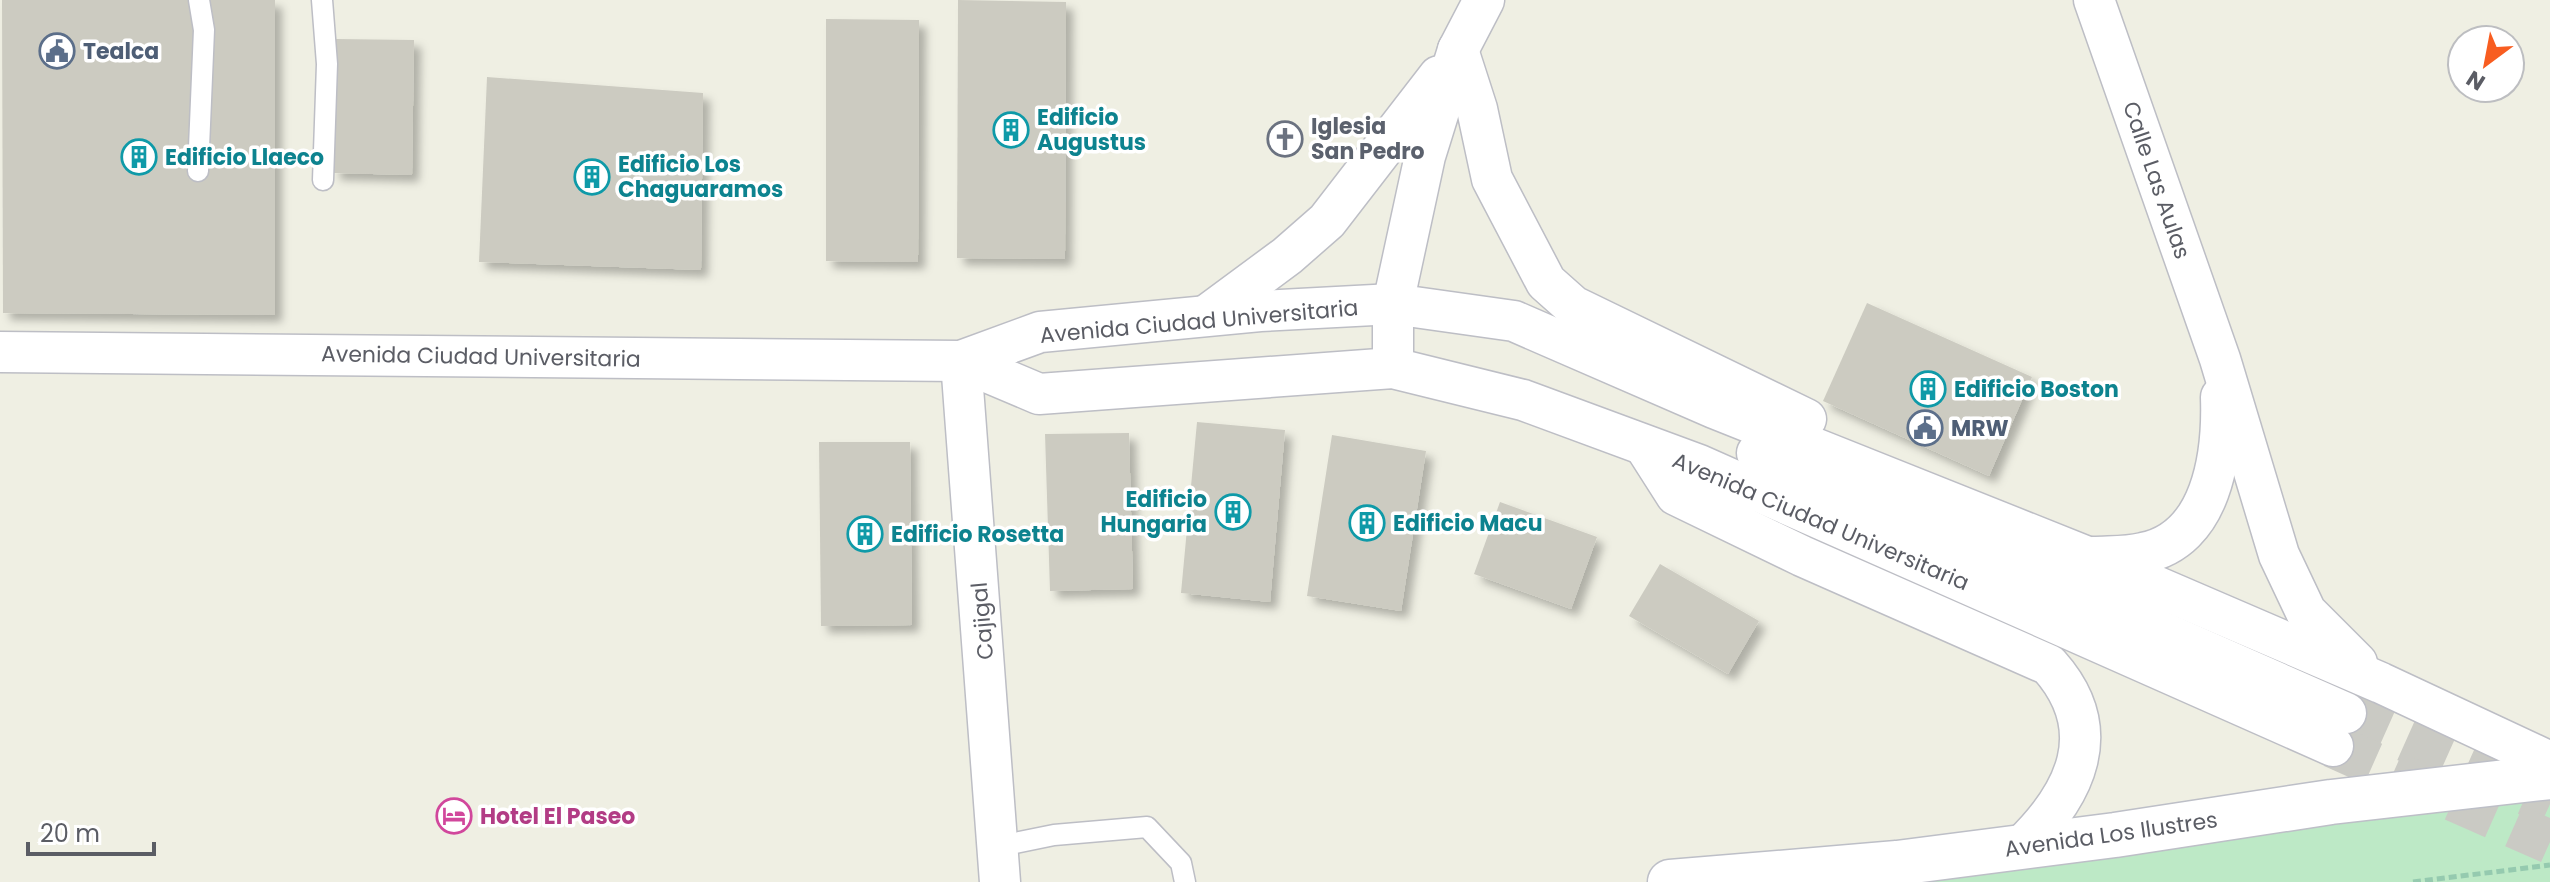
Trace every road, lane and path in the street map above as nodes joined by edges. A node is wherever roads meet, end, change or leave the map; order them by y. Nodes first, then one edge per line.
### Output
1 (199, 0) edge
2 (322, 0) edge
3 (1484, 0) edge
4 (2094, 0) edge
5 (1458, 50) junction
6 (198, 171) dead end
7 (323, 180) dead end
8 (1393, 304) junction
9 (1205, 316) junction
10 (0, 352) edge
11 (2220, 359) junction
12 (961, 361) junction
13 (1393, 368) junction
14 (1646, 448) junction
15 (2090, 558) junction
16 (2381, 683) junction
17 (2550, 762) edge
18 (2550, 777) edge
19 (2021, 847) junction
20 (1000, 864) edge
21 (2550, 865) edge
22 (1185, 882) edge
23 (1670, 882) edge
24 (2413, 882) edge

1 - 6 lane
2 - 7 lane
3 - 5 street
4 - 11 street, Calle Las Aulas
5 - 8 street
5 - 9 street
5 - 15 street, Avenida Ciudad Universitaria
8 - 9 street, Avenida Ciudad Universitaria
8 - 13 street
8 - 14 street, Avenida Ciudad Universitaria
8 - 15 street, Avenida Ciudad Universitaria
9 - 12 street, Avenida Ciudad Universitaria
10 - 12 street, Avenida Ciudad Universitaria
11 - 15 street, Calle Las Aulas
11 - 16 street, Calle Las Aulas
12 - 13 street, Avenida Ciudad Universitaria
12 - 20 street, Cajigal
13 - 14 street, Avenida Ciudad Universitaria
14 - 19 street
15 - 16 street, Avenida Ciudad Universitaria
16 - 17 street, Avenida Ciudad Universitaria
18 - 19 main road, Avenida Los Ilustres
19 - 23 main road, Avenida Los Ilustres
20 - 22 lane
21 - 24 path

